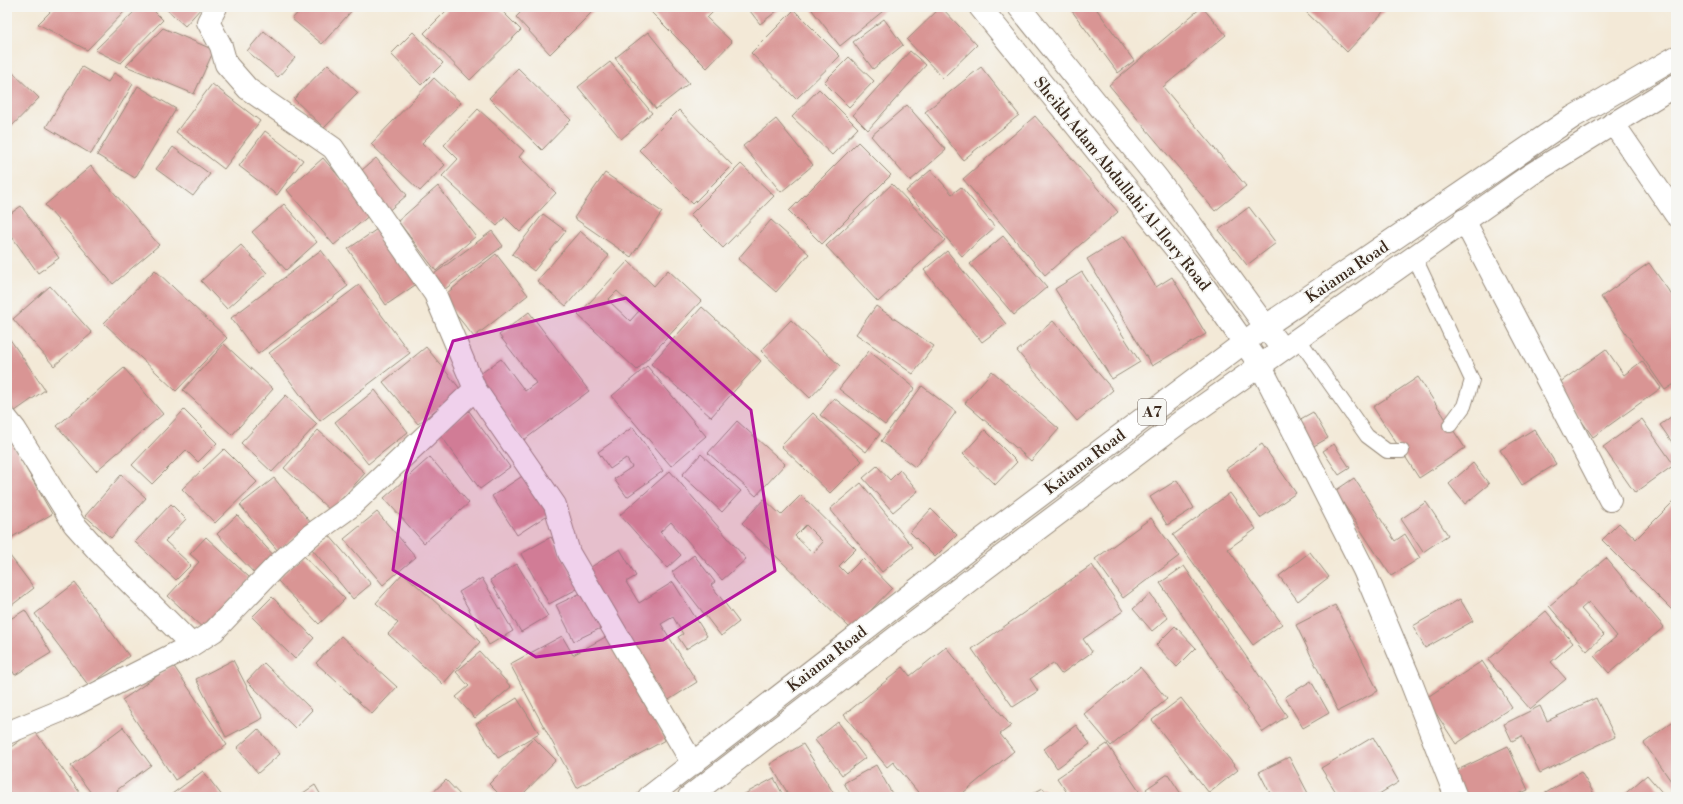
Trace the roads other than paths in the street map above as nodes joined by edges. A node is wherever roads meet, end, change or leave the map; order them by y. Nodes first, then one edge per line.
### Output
1 (216, 7) edge
2 (980, 7) edge
3 (1019, 7) edge
4 (1676, 57) edge
5 (1676, 85) edge
6 (1613, 123) junction
7 (1676, 215) edge
8 (1464, 220) junction
9 (1414, 256) junction
10 (1266, 326) junction
11 (1245, 343) junction
12 (1290, 344) junction
13 (1260, 364) junction
14 (475, 389) junction
15 (7, 419) edge
16 (1450, 425) dead end
17 (1402, 451) dead end
18 (1610, 500) dead end
19 (192, 645) junction
20 (7, 733) edge
21 (693, 764) junction
22 (649, 797) edge
23 (689, 797) edge
24 (1456, 797) edge

1 - 14 main road
2 - 11 main road, Sheikh Adam Abdullahi Al-Ilory Road
3 - 10 main road, Sheikh Adam Abdullahi Al-Ilory Road
4 - 10 main road, Kaiama Road / A7
5 - 6 main road, Kaiama Road / A7
6 - 7 main road
6 - 8 main road, Kaiama Road / A7
8 - 9 main road, Kaiama Road / A7
8 - 18 main road
9 - 12 main road, Kaiama Road / A7
9 - 16 lane
10 - 11 main road, Kaiama Road / A7
10 - 12 main road, Sheikh Adam Abdullahi Al-Ilory Road
11 - 13 main road, Sheikh Adam Abdullahi Al-Ilory Road
11 - 21 main road, Kaiama Road / A7
12 - 13 main road, Kaiama Road / A7
12 - 17 lane
13 - 23 main road, Kaiama Road / A7
13 - 24 main road, Sheikh Adam Abdullahi Al-Ilory Road
14 - 19 main road
14 - 21 main road
15 - 19 main road
19 - 20 main road
21 - 22 main road, Kaiama Road / A7

